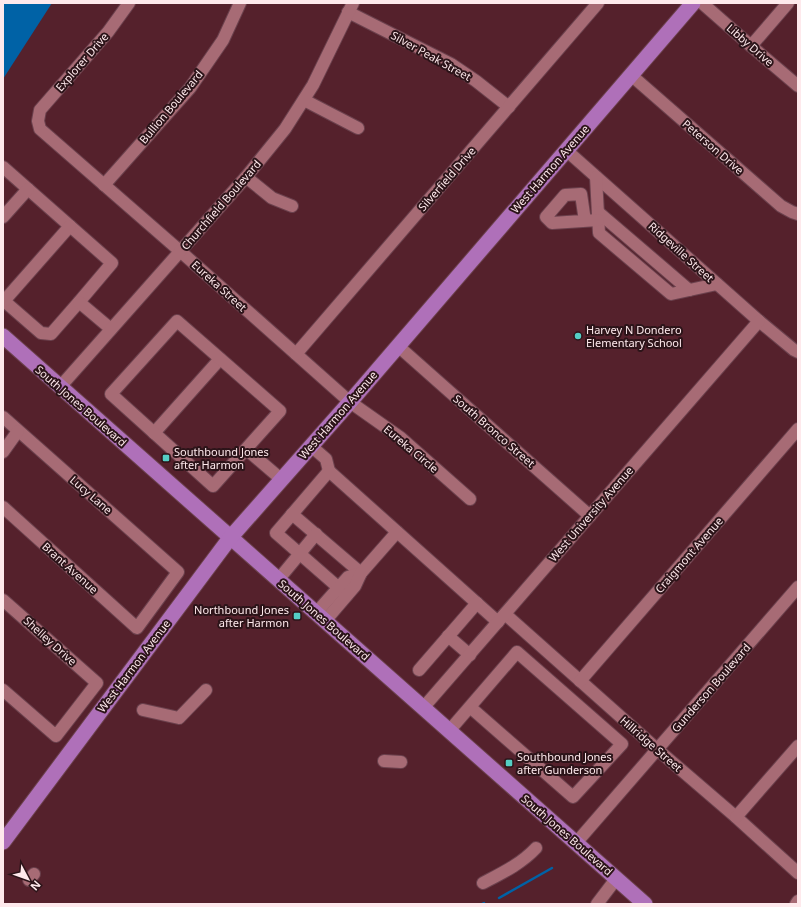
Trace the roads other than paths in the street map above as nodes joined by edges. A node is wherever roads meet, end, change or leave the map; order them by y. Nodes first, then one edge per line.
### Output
1 (129, 3) edge
2 (240, 3) edge
3 (598, 3) edge
4 (693, 3) edge
5 (702, 3) edge
6 (788, 3) edge
7 (351, 7) edge
8 (751, 46) junction
9 (631, 75) junction
10 (798, 86) edge
11 (304, 100) junction
12 (509, 107) junction
13 (38, 121) joint
14 (358, 128) dead end
15 (566, 150) junction
16 (3, 167) edge
17 (596, 176) junction
18 (246, 177) junction
19 (104, 185) junction
20 (28, 189) junction
21 (292, 206) dead end
22 (798, 214) edge
23 (598, 216) junction
24 (3, 218) edge
25 (585, 221) dead end
26 (70, 226) junction
27 (180, 251) junction
28 (717, 284) junction
29 (4, 300) edge
30 (79, 302) junction
31 (758, 321) junction
32 (111, 329) junction
33 (3, 336) edge
34 (398, 346) junction
35 (797, 348) edge
36 (296, 354) junction
37 (220, 359) junction
38 (60, 386) junction
39 (350, 402) junction
40 (3, 417) edge
41 (798, 429) edge
42 (18, 431) junction
43 (154, 433) junction
44 (311, 446) junction
45 (246, 449) junction
46 (3, 452) edge
47 (329, 471) junction
48 (281, 480) junction
49 (470, 499) dead end
50 (3, 507) edge
51 (292, 514) junction
52 (590, 516) junction
53 (397, 532) junction
54 (316, 534) junction
55 (230, 538) junction
56 (300, 554) junction
57 (361, 573) junction
58 (278, 580) junction
59 (798, 587) edge
60 (343, 591) junction
61 (3, 600) edge
62 (477, 603) junction
63 (321, 617) junction
64 (502, 618) junction
65 (137, 628) joint
66 (448, 636) junction
67 (470, 655) junction
68 (419, 670) dead end
69 (580, 681) junction
70 (3, 690) edge
71 (206, 690) dead end
72 (470, 706) junction
73 (423, 708) junction
74 (143, 710) dead end
75 (449, 731) junction
76 (798, 746) edge
77 (658, 750) junction
78 (384, 761) dead end
79 (402, 762) dead end
80 (736, 817) junction
81 (3, 842) edge
82 (576, 843) junction
83 (536, 848) dead end
84 (798, 873) edge
85 (616, 879) junction
86 (483, 883) dead end
87 (798, 901) edge
88 (597, 904) edge
89 (645, 904) edge
90 (796, 904) edge

1 - 13 street, Explorer Drive
2 - 19 street, Bullion Boulevard
3 - 12 street, Silverfield Drive
4 - 9 main road, West Harmon Avenue
5 - 8 street, Libby Drive
6 - 8 street
7 - 11 street, Churchfield Boulevard
7 - 12 street, Silver Peak Street
8 - 10 street, Libby Drive
9 - 15 main road, West Harmon Avenue
9 - 22 street, Peterson Drive
11 - 14 street
11 - 18 street, Churchfield Boulevard
12 - 36 street, Silverfield Drive
13 - 19 street, Eureka Street
15 - 17 street, Ridgeville Street
15 - 34 main road, West Harmon Avenue
16 - 20 street
17 - 23 street
17 - 28 street, Ridgeville Street
18 - 21 street
18 - 27 street, Churchfield Boulevard
19 - 27 street, Eureka Street
20 - 24 street
20 - 26 street
23 - 25 street
23 - 28 street
26 - 29 street
26 - 30 street
27 - 32 street, Churchfield Boulevard
27 - 36 street, Eureka Street
28 - 31 street, Ridgeville Street
29 - 30 street
30 - 32 street
31 - 35 street, Ridgeville Street
31 - 52 street, West University Avenue
32 - 38 street, Churchfield Boulevard
33 - 38 main road, South Jones Boulevard
34 - 39 main road, West Harmon Avenue
34 - 52 street, South Bronco Street
36 - 39 street, Eureka Street
37 - 43 street
37 - 43 street
37 - 45 street
38 - 55 main road, South Jones Boulevard
39 - 44 main road, West Harmon Avenue
39 - 49 street, Eureka Circle
40 - 42 street, Lucy Lane
41 - 69 street, Craigmont Avenue
42 - 46 street
42 - 65 street, Lucy Lane
43 - 45 street
44 - 47 street
44 - 48 main road, West Harmon Avenue
45 - 48 street
47 - 51 street
47 - 53 street, Hillridge Street
48 - 55 main road, West Harmon Avenue
50 - 65 street, Brant Avenue
51 - 54 street
51 - 56 street
52 - 64 street, West University Avenue
53 - 57 street
53 - 62 street, Hillridge Street
54 - 56 street
54 - 57 street
55 - 58 main road, South Jones Boulevard
55 - 81 main road, West Harmon Avenue
56 - 58 street
56 - 60 street
57 - 60 street
58 - 63 main road, South Jones Boulevard
59 - 77 street, Gunderson Boulevard
60 - 63 street
61 - 70 street, Shelley Drive
62 - 64 street, Hillridge Street
62 - 66 street
63 - 73 main road, South Jones Boulevard
64 - 67 street, West University Avenue
64 - 69 street, Hillridge Street
66 - 67 street
66 - 68 street
67 - 73 street, West University Avenue
69 - 77 street, Hillridge Street
71 - 74 street
72 - 72 street
72 - 75 street
73 - 75 main road, South Jones Boulevard
75 - 82 main road, South Jones Boulevard
76 - 80 street
77 - 80 street, Hillridge Street
77 - 82 street, Gunderson Boulevard
78 - 79 street
80 - 84 street, Hillridge Street
82 - 85 main road, South Jones Boulevard
83 - 86 street
85 - 88 street
85 - 89 main road, South Jones Boulevard
87 - 90 street

